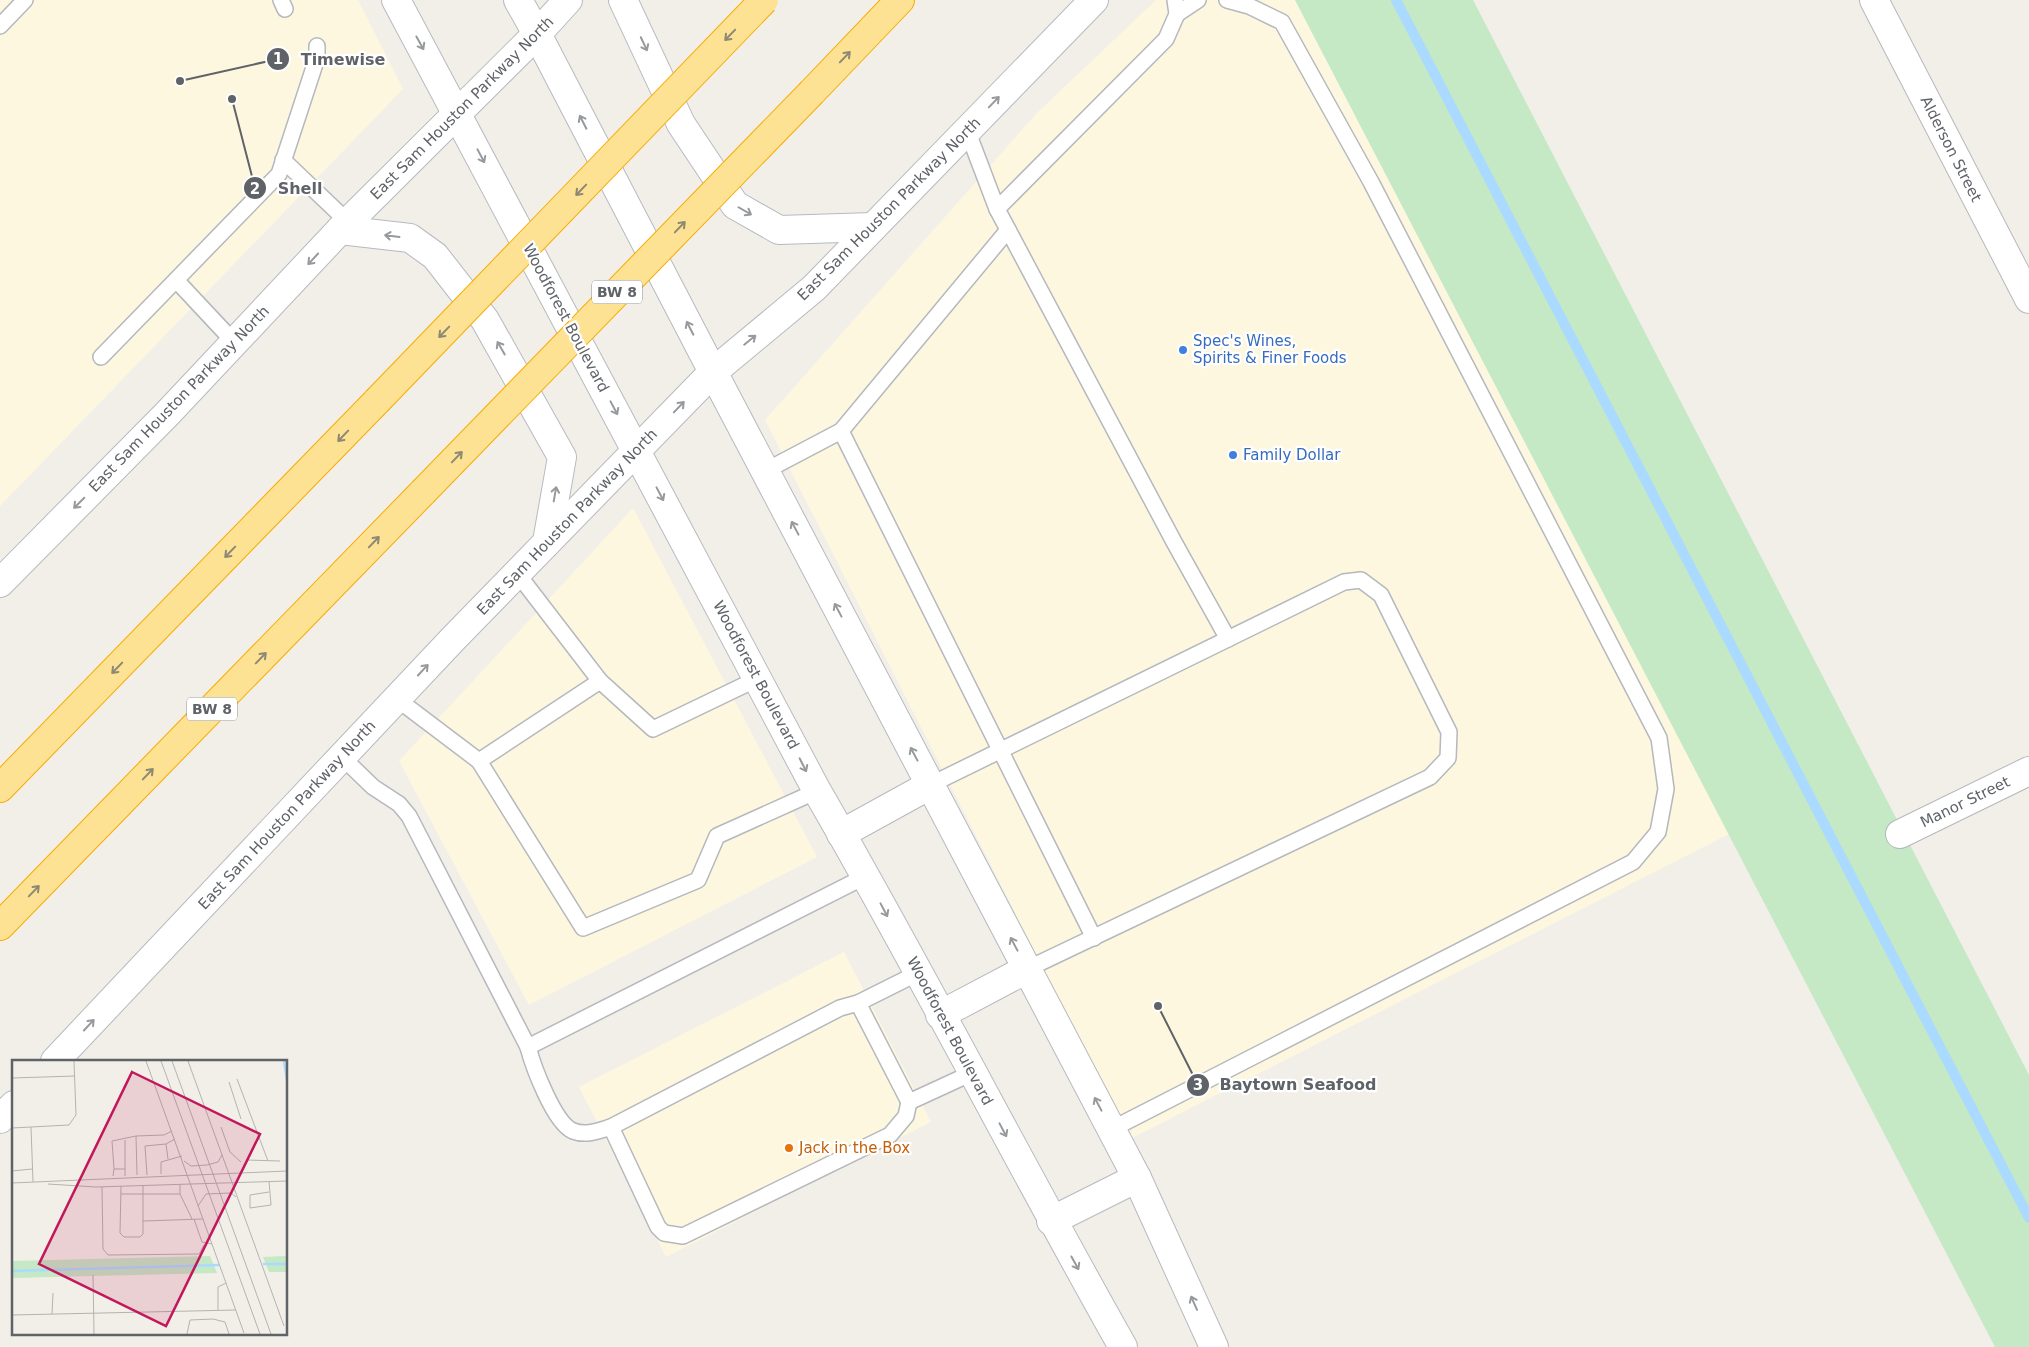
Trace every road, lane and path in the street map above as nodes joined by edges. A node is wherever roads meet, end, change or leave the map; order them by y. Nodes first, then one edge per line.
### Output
1 (25, 0) edge
2 (396, 0) edge
3 (518, 0) edge
4 (568, 0) edge
5 (623, 0) edge
6 (764, 0) edge
7 (900, 0) edge
8 (1094, 0) edge
9 (1198, 0) edge
10 (1227, 0) edge
11 (1874, 0) edge
12 (1176, 7) edge
13 (0, 26) edge
14 (538, 34) junction
15 (317, 46) dead end
16 (458, 113) junction
17 (967, 130) junction
18 (283, 160) junction
19 (997, 209) junction
20 (344, 226) junction
21 (873, 227) junction
22 (1008, 230) junction
23 (176, 280) junction
24 (2029, 299) edge
25 (234, 342) junction
26 (101, 357) dead end
27 (712, 372) junction
28 (842, 431) junction
29 (636, 451) junction
30 (765, 471) junction
31 (547, 542) junction
32 (516, 573) junction
33 (0, 583) edge
34 (1228, 639) junction
35 (758, 678) junction
36 (600, 681) junction
37 (397, 699) junction
38 (1002, 750) junction
39 (342, 757) junction
40 (479, 761) junction
41 (2029, 771) edge
42 (930, 785) junction
43 (0, 788) edge
44 (817, 791) junction
45 (841, 834) junction
46 (1900, 834) dead end
47 (866, 876) junction
48 (0, 926) edge
49 (1094, 938) junction
50 (1027, 969) junction
51 (918, 973) junction
52 (858, 1003) junction
53 (940, 1015) junction
54 (528, 1046) junction
55 (56, 1060) edge
56 (972, 1073) junction
57 (909, 1102) junction
58 (12, 1107) edge
59 (0, 1119) edge
60 (611, 1127) junction
61 (1112, 1129) junction
62 (1137, 1178) junction
63 (1051, 1221) junction
64 (1123, 1347) edge
65 (1214, 1347) edge

1 - 13 lane
2 -> 16 main road, Woodforest Boulevard
3 - 14 main road
4 - 14 main road, East Sam Houston Parkway North
5 -> 21 main road
6 -> 43 highway, bridge
48 -> 7 highway, BW 8, bridge
17 -> 8 main road, East Sam Houston Parkway North
9 - 12 lane
10 - 61 lane
11 - 24 main road, Alderson Street
12 - 19 lane
14 - 16 main road, East Sam Houston Parkway North
27 -> 14 main road
15 - 18 lane
16 - 20 main road, East Sam Houston Parkway North
16 -> 29 main road, Woodforest Boulevard
17 - 19 lane
17 - 21 main road, East Sam Houston Parkway North
18 - 20 lane
18 - 23 lane
19 - 22 lane
20 -> 25 main road, East Sam Houston Parkway North
31 -> 20 main road
27 -> 21 main road, East Sam Houston Parkway North
22 - 28 lane
22 - 34 lane
23 - 25 lane
23 - 26 lane
25 -> 33 main road, East Sam Houston Parkway North
29 -> 27 main road, East Sam Houston Parkway North
27 - 30 main road
28 - 30 lane
28 - 38 lane
29 - 31 main road, East Sam Houston Parkway North
29 -> 35 main road, Woodforest Boulevard
42 -> 30 main road
31 - 32 main road, East Sam Houston Parkway North
32 - 36 lane
37 -> 32 main road, East Sam Houston Parkway North
34 - 38 lane
34 - 49 lane
35 - 36 lane
35 -> 44 main road, Woodforest Boulevard
36 - 40 lane
37 - 39 main road, East Sam Houston Parkway North
37 - 40 lane
38 - 42 lane
38 - 49 lane
39 - 54 lane
55 -> 39 main road, East Sam Houston Parkway North
40 - 44 lane
41 - 46 main road, Manor Street
42 - 45 main road
50 -> 42 main road
44 - 45 main road, Woodforest Boulevard
45 - 47 main road, Woodforest Boulevard
47 -> 51 main road, Woodforest Boulevard
47 - 54 lane
49 - 50 lane
50 - 53 main road
61 -> 50 main road
51 - 52 lane
51 - 53 main road, Woodforest Boulevard
52 - 57 lane
52 - 60 lane
53 - 56 main road, Woodforest Boulevard
54 - 60 lane
56 - 57 lane
56 -> 63 main road, Woodforest Boulevard
57 - 60 lane
58 - 59 main road
61 - 62 main road
62 - 63 main road
65 -> 62 main road
63 -> 64 main road, Woodforest Boulevard

